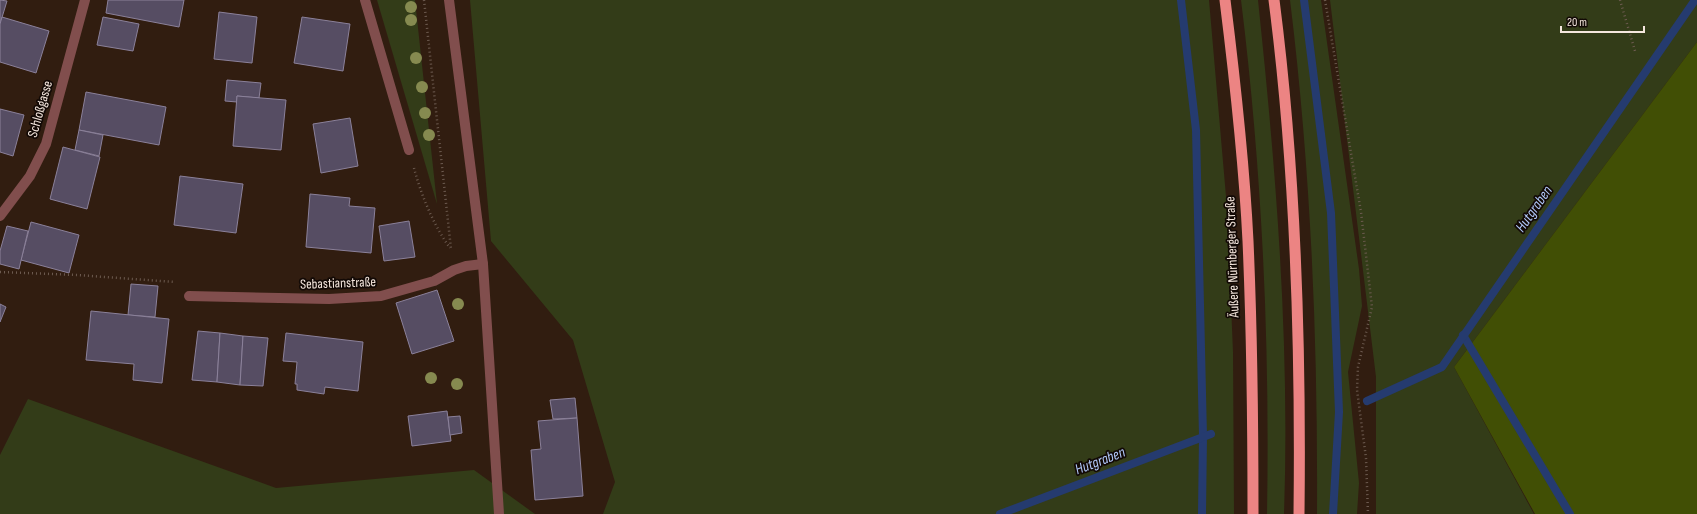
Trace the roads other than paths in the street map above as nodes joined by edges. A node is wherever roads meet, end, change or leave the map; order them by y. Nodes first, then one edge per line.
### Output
1 (85, 0) edge
2 (365, 0) edge
3 (449, 0) edge
4 (1225, 0) edge
5 (1274, 0) edge
6 (409, 150) road end
7 (0, 216) edge
8 (483, 264) junction
9 (189, 296) road end
10 (499, 514) edge
11 (1253, 514) edge
12 (1299, 514) edge

1 - 7 street, Schloßgasse
2 - 6 street
3 - 8 street
4 - 11 highway, Äußere Nürnberger Straße
5 - 12 highway
8 - 9 street, Sebastianstraße
8 - 10 street

